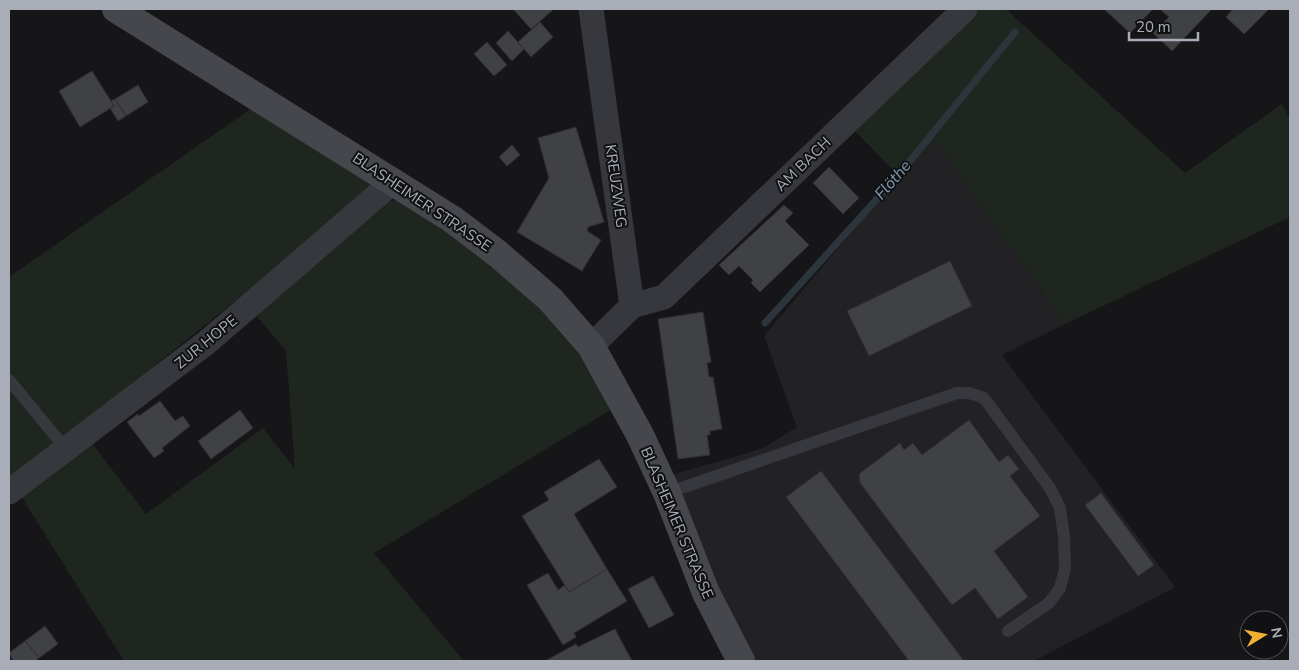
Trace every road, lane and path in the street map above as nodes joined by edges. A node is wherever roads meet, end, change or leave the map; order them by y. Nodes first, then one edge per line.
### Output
1 (116, 9) edge
2 (591, 9) edge
3 (965, 9) edge
4 (394, 181) junction
5 (632, 306) junction
6 (591, 346) junction
7 (9, 380) edge
8 (66, 449) junction
9 (9, 492) edge
10 (667, 493) junction
11 (1008, 631) dead end
12 (741, 661) edge

1 - 4 street, BLASHEIMER STRASSE
2 - 5 street, KREUZWEG
3 - 5 street, AM BACH
4 - 6 street, BLASHEIMER STRASSE
4 - 8 street, ZUR HOPE
5 - 6 street
6 - 10 street, BLASHEIMER STRASSE
7 - 8 lane
8 - 9 street, ZUR HOPE
10 - 11 lane
10 - 12 street, BLASHEIMER STRASSE

